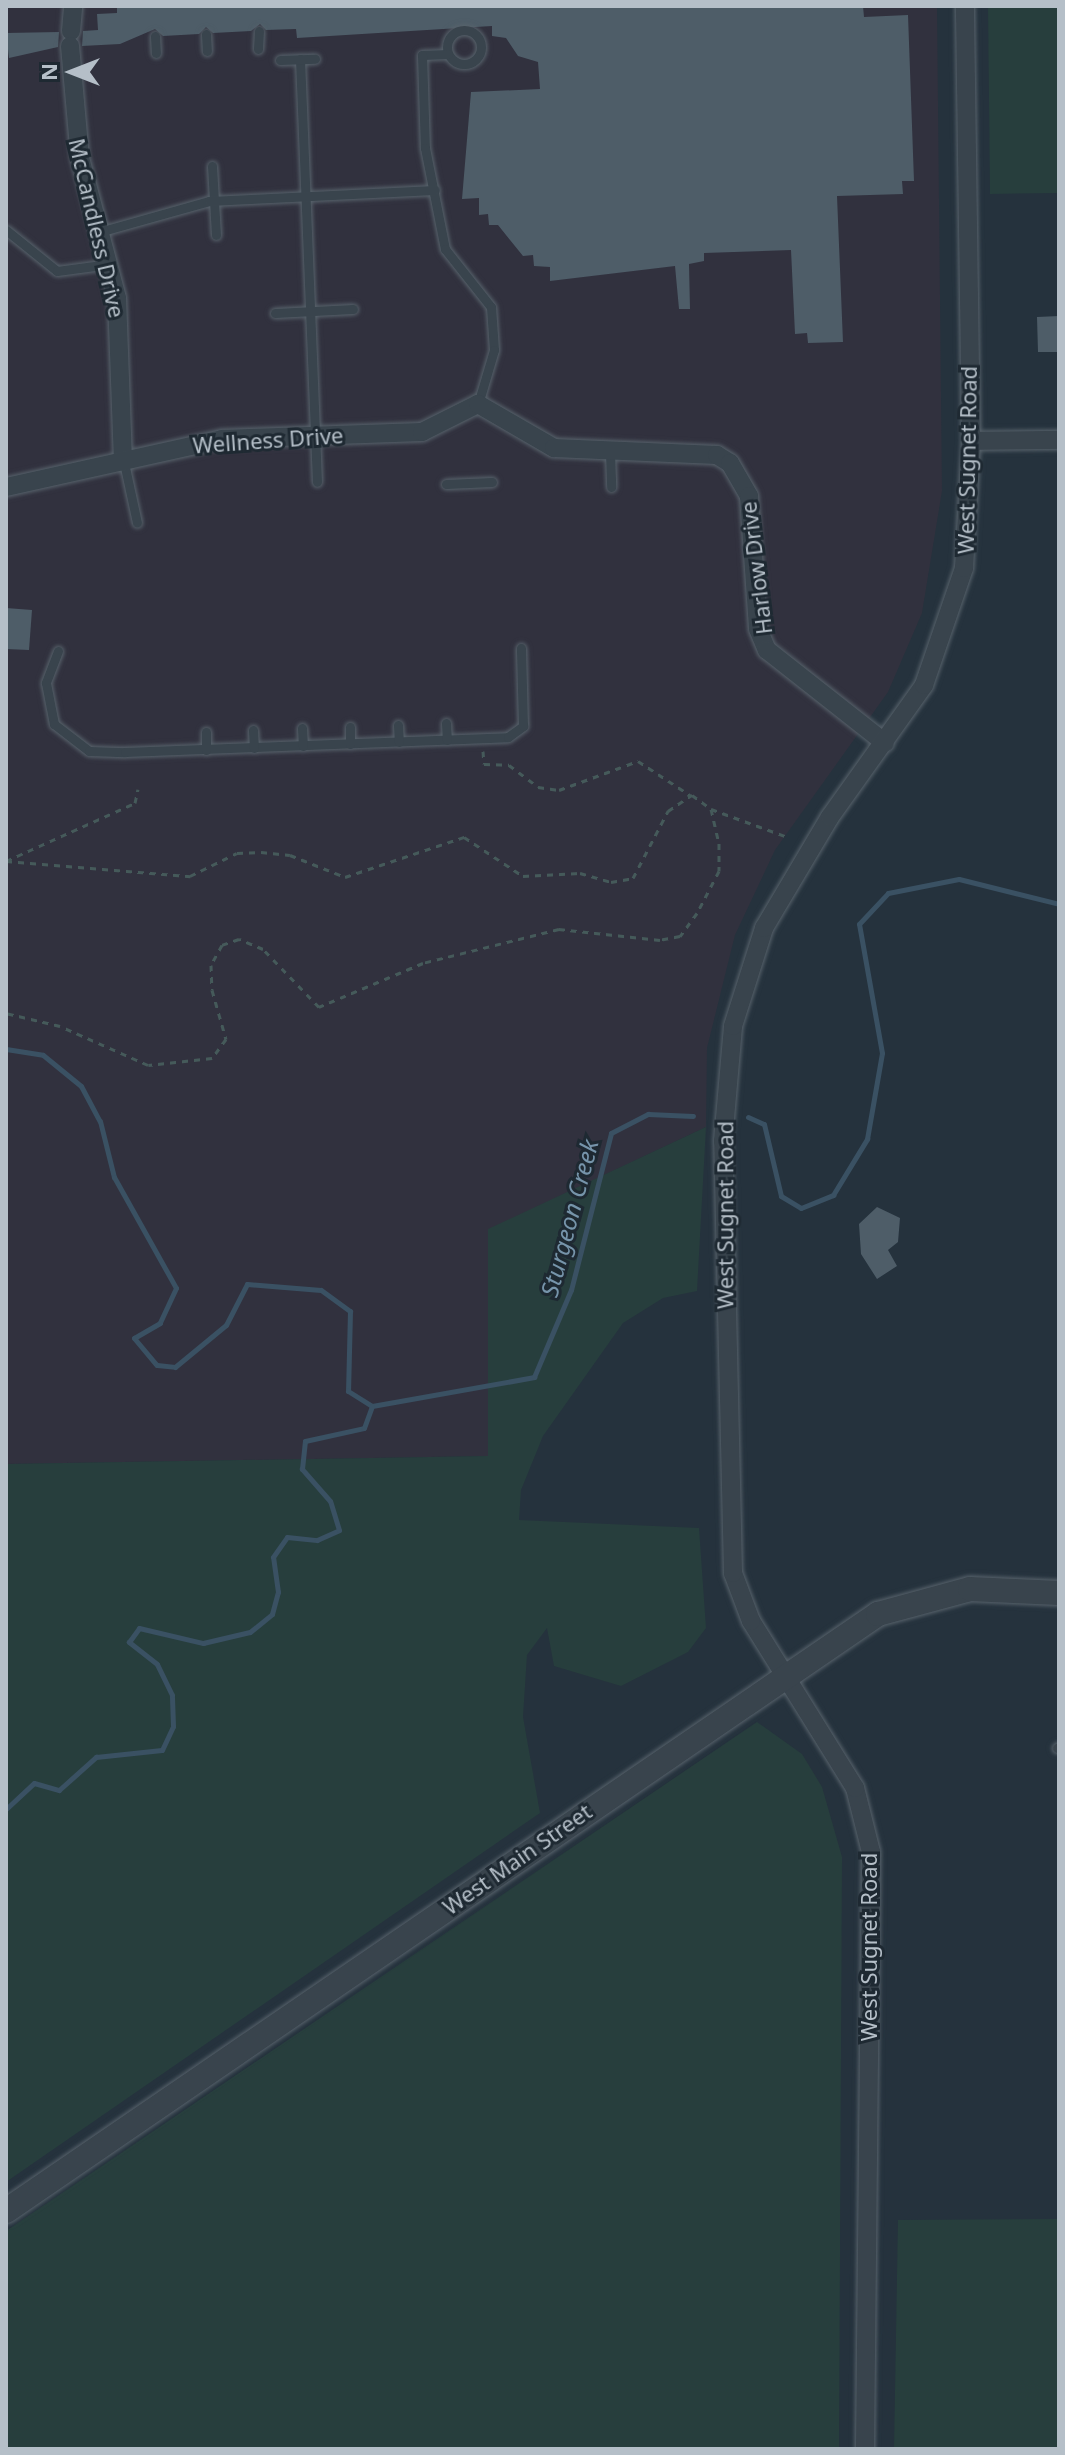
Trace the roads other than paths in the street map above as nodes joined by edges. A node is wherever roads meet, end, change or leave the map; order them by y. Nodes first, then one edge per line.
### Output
1 (73, 6) edge
2 (965, 6) edge
3 (259, 31) dead end
4 (206, 34) dead end
5 (155, 36) dead end
6 (258, 49) dead end
7 (207, 51) dead end
8 (156, 53) dead end
9 (448, 54) dead end
10 (300, 59) junction
11 (315, 59) dead end
12 (280, 60) dead end
13 (212, 166) dead end
14 (435, 190) junction
15 (305, 197) junction
16 (214, 200) junction
17 (6, 230) edge
18 (99, 232) junction
19 (216, 235) dead end
20 (110, 264) junction
21 (353, 309) dead end
22 (310, 312) junction
23 (275, 313) dead end
24 (478, 404) junction
25 (316, 436) junction
26 (1059, 440) edge
27 (971, 441) junction
28 (610, 452) junction
29 (123, 458) junction
30 (317, 482) dead end
31 (492, 482) dead end
32 (446, 484) dead end
33 (6, 487) edge
34 (611, 487) dead end
35 (137, 523) dead end
36 (521, 648) dead end
37 (58, 651) dead end
38 (446, 723) dead end
39 (398, 725) dead end
40 (350, 727) dead end
41 (302, 728) dead end
42 (253, 730) dead end
43 (206, 732) dead end
44 (447, 740) junction
45 (399, 742) junction
46 (885, 743) junction
47 (350, 744) junction
48 (303, 746) junction
49 (254, 748) junction
50 (206, 750) junction
51 (1059, 1593) edge
52 (786, 1673) junction
53 (6, 2211) edge
54 (865, 2449) edge

1 - 18 street, McCandless Drive
2 - 27 street, West Sugnet Road
3 - 6 lane
4 - 7 lane
5 - 8 lane
9 - 14 lane
10 - 11 lane
10 - 12 lane
10 - 15 lane
13 - 16 lane
14 - 15 lane
14 - 24 lane
15 - 16 lane
15 - 22 lane
16 - 18 lane
16 - 19 lane
17 - 20 lane
18 - 20 street, McCandless Drive
20 - 29 street, McCandless Drive
21 - 22 lane
22 - 23 lane
22 - 25 lane
24 - 25 street, Wellness Drive
24 - 28 street, Harlow Drive
25 - 29 street, Wellness Drive
25 - 30 lane
26 - 27 street
27 - 46 street, West Sugnet Road
28 - 34 lane
28 - 46 street, Harlow Drive
29 - 33 street, Wellness Drive
29 - 35 lane
31 - 32 lane
36 - 44 lane
37 - 50 lane
38 - 44 lane
39 - 45 lane
40 - 47 lane
41 - 48 lane
42 - 49 lane
43 - 50 lane
44 - 45 lane
45 - 47 lane
46 - 52 street, West Sugnet Road
47 - 48 lane
48 - 49 lane
49 - 50 lane
51 - 52 street, West Main Street
52 - 53 street, West Main Street
52 - 54 street, West Sugnet Road

